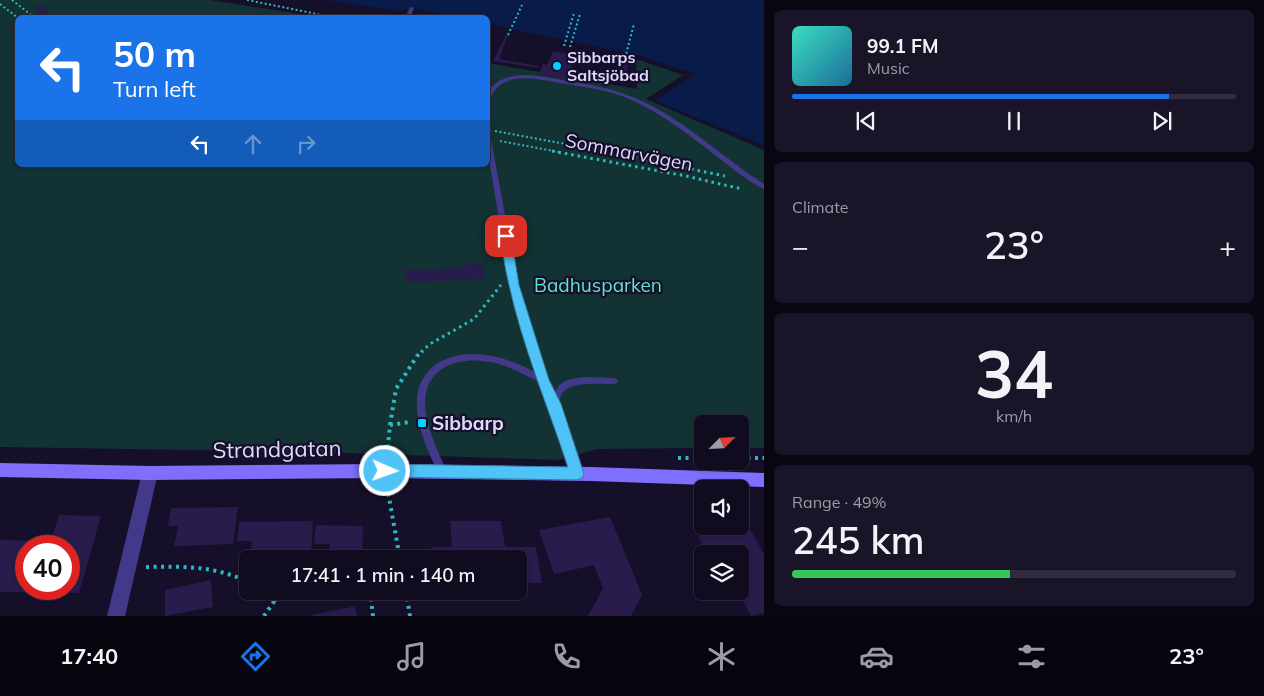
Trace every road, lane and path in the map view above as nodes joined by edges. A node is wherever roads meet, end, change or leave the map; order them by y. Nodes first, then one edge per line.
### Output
1 (12, 0) edge
2 (247, 0) edge
3 (0, 4) edge
4 (522, 5) dead end
5 (412, 8) dead end
6 (574, 13) dead end
7 (580, 14) dead end
8 (31, 15) edge
9 (321, 15) edge
10 (408, 15) edge
11 (15, 16) edge
12 (634, 24) dead end
13 (508, 35) dead end
14 (564, 46) dead end
15 (570, 47) dead end
16 (625, 58) dead end
17 (490, 88) edge
18 (490, 129) edge
19 (490, 139) edge
20 (490, 150) edge
21 (730, 178) dead end
22 (764, 187) edge
23 (747, 190) dead end
24 (512, 272) junction
25 (543, 380) junction
26 (614, 381) dead end
27 (554, 404) junction
28 (410, 422) dead end
29 (390, 425) junction
30 (749, 458) edge
31 (764, 458) edge
32 (0, 470) edge
33 (385, 471) junction
34 (442, 472) junction
35 (150, 473) junction
36 (577, 474) junction
37 (764, 480) edge
38 (398, 550) edge
39 (127, 567) junction
40 (239, 577) edge
41 (275, 600) edge
42 (371, 600) edge
43 (407, 600) edge
44 (116, 616) edge
45 (264, 616) edge
46 (373, 616) edge
47 (410, 616) edge

1 - 8 path
2 - 9 path
3 - 11 path
4 - 13 path
5 - 10 lane
6 - 14 path
7 - 15 path
12 - 16 path
17 - 22 lane
18 - 21 path, Sommarvägen
19 - 23 path, Sommarvägen
20 - 24 lane
24 - 25 lane
24 - 29 path
25 - 27 street
25 - 34 lane
26 - 27 lane
27 - 36 street
28 - 29 path
29 - 33 path
30 - 31 path
32 - 35 street, Strandgatan
33 - 34 street, Strandgatan
33 - 35 street, Strandgatan
33 - 38 path
34 - 36 street, Strandgatan
35 - 39 street
36 - 37 street, Strandgatan
39 - 40 path
39 - 44 street
41 - 45 path
42 - 46 path
43 - 47 path

